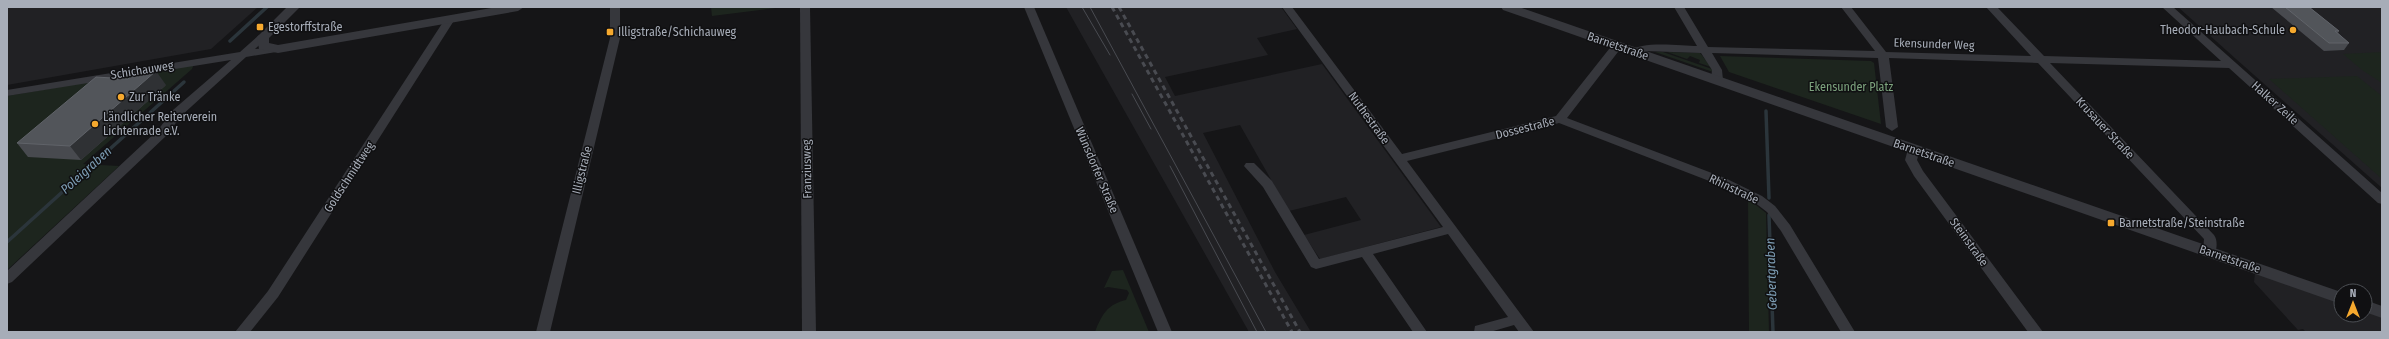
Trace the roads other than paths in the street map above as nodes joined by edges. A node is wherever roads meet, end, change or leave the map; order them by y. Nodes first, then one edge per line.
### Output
1 (294, 7) edge
2 (518, 7) edge
3 (615, 7) edge
4 (805, 7) edge
5 (1029, 7) edge
6 (1287, 7) edge
7 (1507, 7) edge
8 (1679, 7) edge
9 (1846, 7) edge
10 (1991, 7) edge
11 (2167, 7) edge
12 (450, 19) junction
13 (262, 40) junction
14 (1617, 46) junction
15 (278, 48) junction
16 (1705, 50) junction
17 (1635, 52) junction
18 (243, 53) junction
19 (1883, 55) junction
20 (2040, 60) junction
21 (2232, 65) junction
22 (1717, 80) junction
23 (7, 93) edge
24 (1560, 119) junction
25 (1892, 127) dead end
26 (1914, 149) junction
27 (1399, 159) junction
28 (1250, 166) dead end
29 (2382, 200) edge
30 (1451, 229) junction
31 (1365, 252) junction
32 (2209, 252) junction
33 (7, 279) edge
34 (2333, 295) edge
35 (1517, 319) junction
36 (1480, 330) dead end
37 (242, 332) edge
38 (543, 332) edge
39 (809, 332) edge
40 (1165, 332) edge
41 (1420, 332) edge
42 (1527, 332) edge
43 (1848, 332) edge
44 (2036, 332) edge

1 - 13 street
2 - 12 street, Schichauweg
3 - 38 street, Illigstraße
4 - 39 street, Franziusweg
5 - 40 street, Wünsdorfer Straße
6 - 27 street, Nuthestraße
7 - 14 street, Barnetstraße
8 - 16 street
9 - 19 street
10 - 20 street, Krusauer Straße
11 - 21 street, Halker Zeile
12 - 15 street, Schichauweg
12 - 37 street, Goldschmidtweg
13 - 15 street, Schichauweg
13 - 18 street
14 - 17 street, Barnetstraße
14 - 24 street, Dossestraße
15 - 18 street, Schichauweg
16 - 17 street, Ekensunder Weg
16 - 19 street, Ekensunder Weg
16 - 22 street
17 - 22 street, Barnetstraße
18 - 23 street, Schichauweg
18 - 33 street
19 - 20 street, Ekensunder Weg
19 - 25 street
20 - 21 street, Ekensunder Weg
20 - 32 street, Krusauer Straße
21 - 29 street, Halker Zeile
22 - 26 street, Barnetstraße
24 - 27 street, Dossestraße
24 - 43 street, Rhinstraße
26 - 32 street, Barnetstraße
26 - 44 street, Steinstraße
27 - 30 street, Nuthestraße
28 - 31 street
30 - 31 street
30 - 35 street, Nuthestraße
31 - 41 street
32 - 34 street, Barnetstraße
35 - 36 street
35 - 42 street, Nuthestraße

